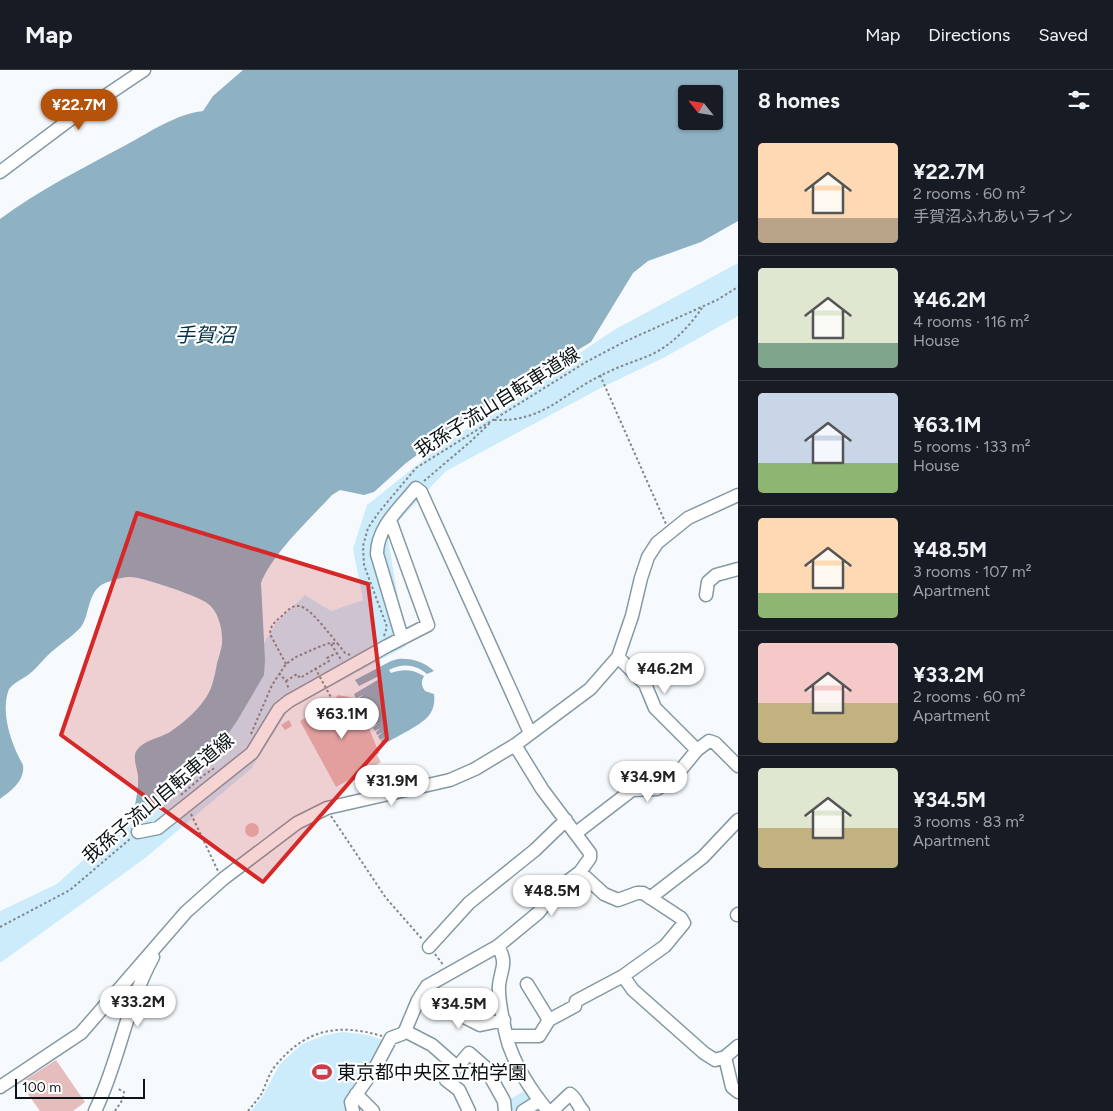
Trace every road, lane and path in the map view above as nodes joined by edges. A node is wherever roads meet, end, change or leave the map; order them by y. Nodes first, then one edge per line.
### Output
1 (144, 70) edge
2 (0, 172) edge
3 (738, 287) edge
4 (703, 306) junction
5 (600, 375) junction
6 (494, 420) junction
7 (416, 488) junction
8 (738, 495) edge
9 (390, 520) junction
10 (670, 532) junction
11 (738, 569) edge
12 (706, 596) dead end
13 (383, 638) dead end
14 (402, 638) junction
15 (330, 643) junction
16 (338, 644) junction
17 (337, 653) junction
18 (351, 656) dead end
19 (618, 657) junction
20 (342, 661) dead end
21 (286, 664) junction
22 (315, 668) junction
23 (279, 673) junction
24 (286, 681) junction
25 (290, 691) dead end
26 (333, 701) dead end
27 (530, 733) junction
28 (250, 734) dead end
29 (515, 745) junction
30 (696, 750) junction
31 (735, 758) edge
32 (220, 765) dead end
33 (181, 802) junction
34 (327, 808) junction
35 (566, 820) junction
36 (738, 820) edge
37 (138, 832) joint
38 (576, 833) junction
39 (580, 872) junction
40 (223, 879) junction
41 (650, 898) junction
42 (0, 927) edge
43 (165, 936) junction
44 (429, 946) junction
45 (498, 946) junction
46 (450, 974) junction
47 (624, 976) junction
48 (527, 984) dead end
49 (420, 995) junction
50 (504, 1020) junction
51 (549, 1020) junction
52 (405, 1031) junction
53 (507, 1036) junction
54 (391, 1038) junction
55 (738, 1046) edge
56 (725, 1057) junction
57 (457, 1067) junction
58 (107, 1082) junction
59 (0, 1087) edge
60 (738, 1092) edge
61 (356, 1094) junction
62 (539, 1101) junction
63 (95, 1111) edge
64 (115, 1111) edge
65 (248, 1111) edge
66 (353, 1111) edge
67 (373, 1111) edge
68 (469, 1111) edge
69 (505, 1111) edge
70 (522, 1111) edge
71 (548, 1111) edge
72 (552, 1111) edge
73 (583, 1111) edge

1 - 2 street
3 - 4 path, 我孫子流山自転車道線
4 - 5 path
4 - 6 path, 我孫子流山自転車道線
5 - 6 path
5 - 10 path
6 - 7 path
6 - 13 path, 我孫子流山自転車道線
7 - 9 street
7 - 27 street
8 - 10 street
9 - 14 street
9 - 14 street
10 - 19 street
11 - 12 street
14 - 33 street
15 - 16 path, 我孫子流山自転車道線
15 - 17 path
15 - 21 path, 我孫子流山自転車道線
16 - 18 path
16 - 21 path
17 - 20 path
17 - 22 path
19 - 27 street
19 - 30 street
21 - 23 path, 我孫子流山自転車道線
22 - 24 path
22 - 26 path, bridge
23 - 24 path
23 - 28 path, 我孫子流山自転車道線
24 - 25 path
27 - 29 street
29 - 34 street
29 - 35 street
30 - 31 street
30 - 38 street
32 - 33 path, 我孫子流山自転車道線
33 - 37 street
33 - 40 path
34 - 40 street
34 - 44 path
35 - 38 street
35 - 44 street
36 - 41 street
37 - 42 path, 我孫子流山自転車道線
38 - 39 street
39 - 41 street
39 - 45 street
40 - 43 street
41 - 47 street
43 - 58 street
43 - 59 street
44 - 46 path
45 - 46 street
45 - 50 street
46 - 49 street
47 - 51 street
47 - 56 street
48 - 51 street
49 - 50 street
49 - 52 street
50 - 53 street
51 - 53 street
52 - 54 street
52 - 57 street
53 - 62 street
54 - 61 street
54 - 65 path
55 - 56 street
56 - 60 street
57 - 68 street
57 - 69 street
58 - 63 street
58 - 64 path
61 - 66 street
61 - 67 street
62 - 70 street
62 - 71 street
72 - 73 street

